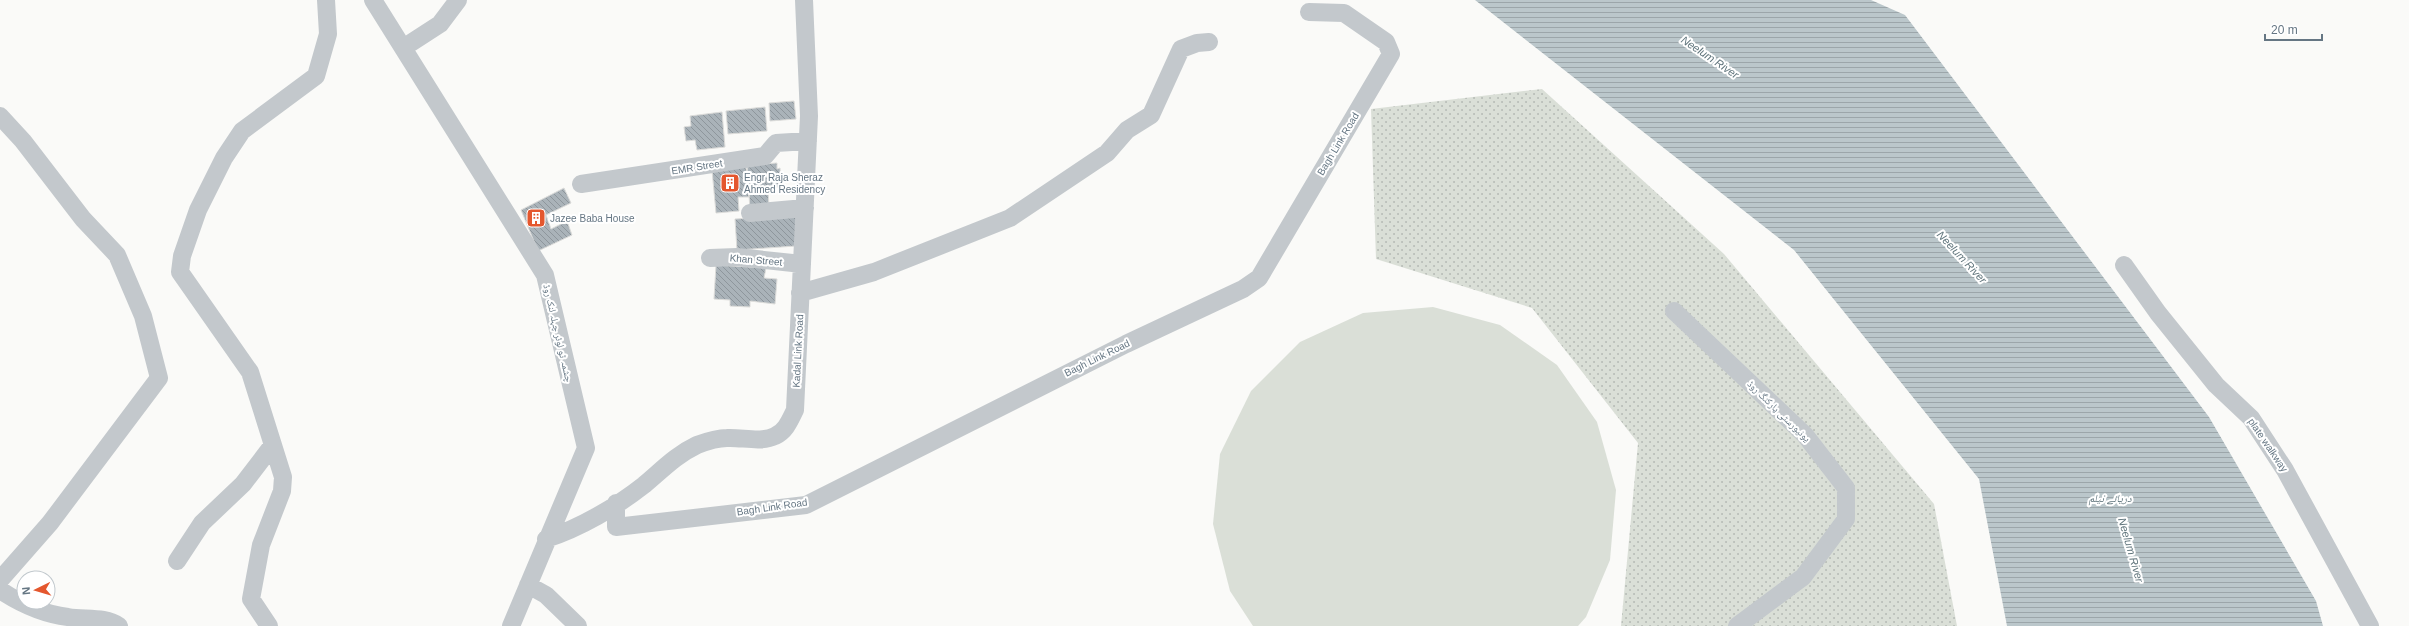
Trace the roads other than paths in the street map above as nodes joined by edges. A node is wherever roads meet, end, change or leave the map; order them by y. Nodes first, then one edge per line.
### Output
1 (326, 0) edge
2 (372, 0) edge
3 (458, 0) edge
4 (804, 0) edge
5 (1309, 12) dead end
6 (1209, 42) dead end
7 (403, 48) junction
8 (0, 116) edge
9 (808, 141) junction
10 (581, 184) dead end
11 (805, 208) junction
12 (750, 214) dead end
13 (710, 258) dead end
14 (802, 264) junction
15 (2124, 265) dead end
16 (800, 293) junction
17 (1674, 311) dead end
18 (272, 446) junction
19 (616, 503) junction
20 (546, 539) junction
21 (177, 561) dead end
22 (0, 580) edge
23 (528, 585) junction
24 (0, 590) edge
25 (266, 625) edge
26 (119, 626) edge
27 (511, 626) edge
28 (578, 626) edge
29 (1737, 626) edge
30 (2370, 626) edge

1 - 18 street
2 - 7 street, چشمہ ٹو لوئر چہلہ لنک روڈ
3 - 7 street
4 - 9 street, Kadal Link Road
5 - 19 street, Bagh Link Road
6 - 16 street
7 - 20 street, چشمہ ٹو لوئر چہلہ لنک روڈ
8 - 22 street
9 - 10 street, EMR Street
9 - 11 street, Kadal Link Road
11 - 12 street
11 - 14 street, Kadal Link Road
13 - 14 street, Khan Street
14 - 16 street, Kadal Link Road
15 - 30 street, plate walkway
16 - 19 street, Kadal Link Road
17 - 29 street, یونیورسٹی پارکنگ روڈ
18 - 21 street
18 - 25 street
19 - 20 street, Kadal Link Road
20 - 23 street, چشمہ ٹو لوئر چہلہ لنک روڈ
23 - 27 street, چشمہ ٹو لوئر چہلہ لنک روڈ
23 - 28 street
24 - 26 street

